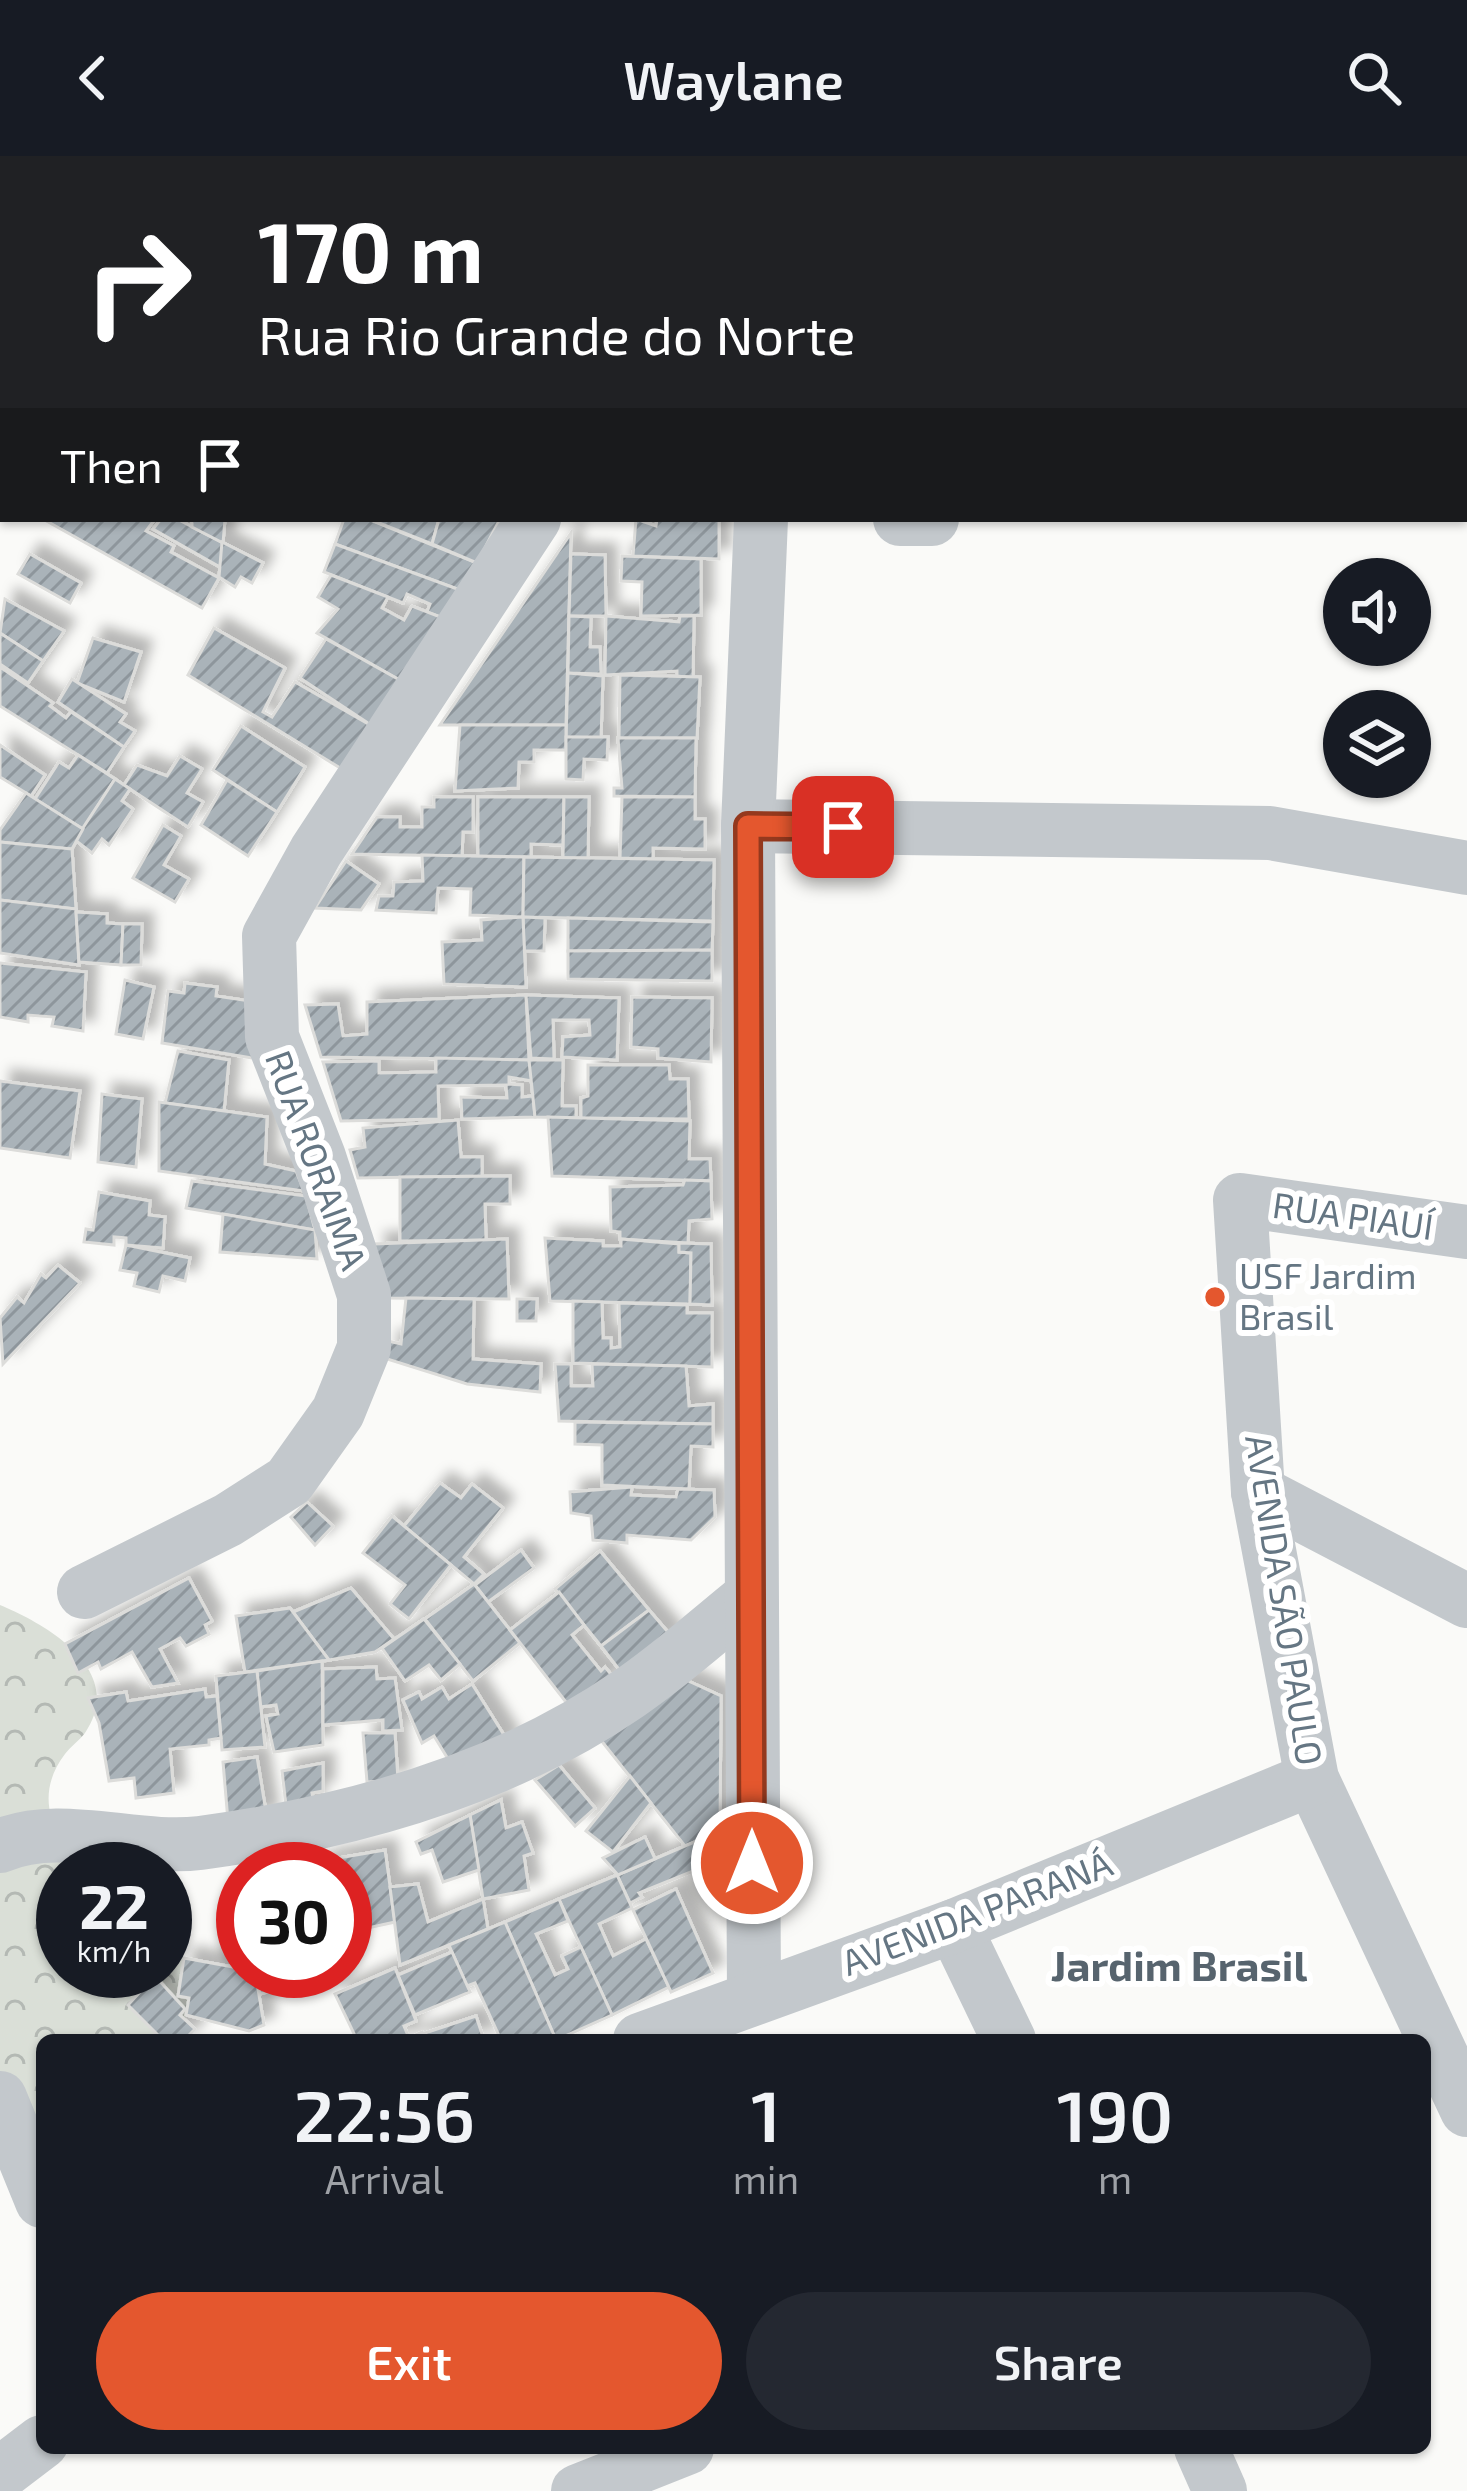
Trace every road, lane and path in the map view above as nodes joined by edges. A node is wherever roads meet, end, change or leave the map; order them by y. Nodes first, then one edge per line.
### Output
1 (532, 522) edge
2 (761, 522) edge
3 (748, 826) junction
4 (1467, 868) edge
5 (1240, 1200) joint
6 (1467, 1232) edge
7 (1258, 1492) junction
8 (84, 1592) dead end
9 (750, 1597) junction
10 (1467, 1601) edge
11 (1312, 1779) junction
12 (0, 1846) edge
13 (954, 1926) junction
14 (754, 1996) junction
15 (656, 2034) edge
16 (1006, 2034) edge
17 (1448, 2036) edge
18 (0, 2098) edge
19 (1467, 2110) edge
20 (36, 2185) edge
21 (36, 2447) edge
22 (672, 2454) edge
23 (1204, 2454) edge
24 (0, 2474) edge
25 (578, 2491) edge
26 (1220, 2491) edge

1 - 8 street, RUA RORAIMA
2 - 3 street
3 - 4 street
3 - 9 street
5 - 6 street, RUA PIAUÍ
5 - 7 street, AVENIDA SÃO PAULO
7 - 10 street
7 - 11 street, AVENIDA SÃO PAULO
9 - 12 street
9 - 14 street
11 - 13 street, AVENIDA PARANÁ
11 - 17 street, AVENIDA SÃO PAULO
13 - 14 street, AVENIDA PARANÁ
13 - 16 street
14 - 15 street, AVENIDA PARANÁ
17 - 19 street, AVENIDA SÃO PAULO
18 - 20 street
21 - 24 street
22 - 25 street
23 - 26 street

